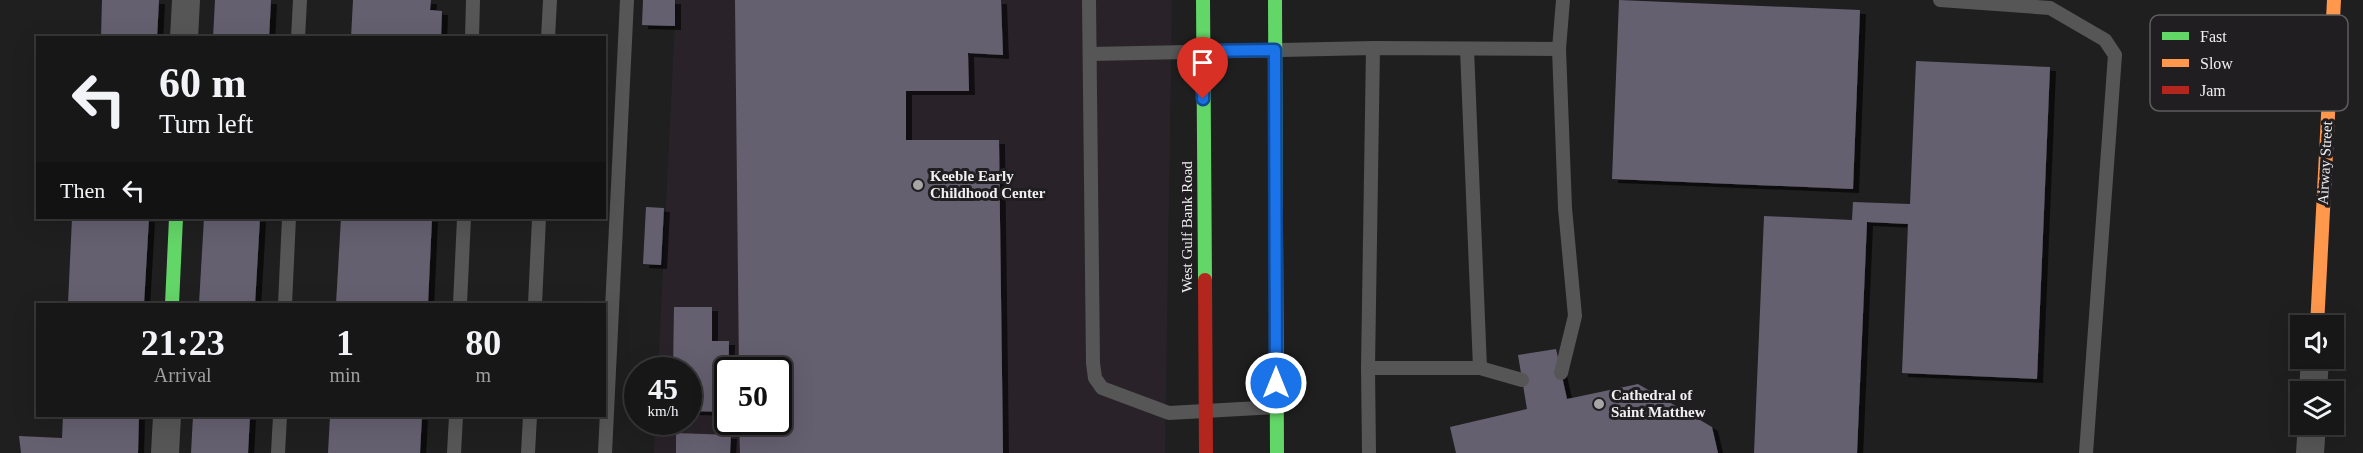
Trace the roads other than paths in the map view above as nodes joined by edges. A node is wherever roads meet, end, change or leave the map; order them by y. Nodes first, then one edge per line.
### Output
1 (186, 0) edge
2 (300, 0) edge
3 (473, 0) edge
4 (550, 0) edge
5 (627, 0) edge
6 (1089, 0) edge
7 (1203, 0) edge
8 (1275, 0) edge
9 (1563, 0) edge
10 (1940, 0) edge
11 (2334, 0) edge
12 (2333, 15) edge
13 (184, 36) edge
14 (298, 36) edge
15 (472, 36) edge
16 (548, 36) edge
17 (1373, 48) junction
18 (1467, 49) junction
19 (1559, 49) junction
20 (1275, 50) junction
21 (1203, 51) junction
22 (1090, 54) junction
23 (2328, 111) edge
24 (176, 219) edge
25 (289, 219) edge
26 (464, 219) edge
27 (539, 219) edge
28 (172, 303) edge
29 (285, 303) edge
30 (460, 303) edge
31 (535, 303) edge
32 (2318, 315) edge
33 (1368, 368) junction
34 (1480, 368) junction
35 (1561, 374) dead end
36 (1522, 380) dead end
37 (1276, 407) junction
38 (1205, 411) junction
39 (166, 417) edge
40 (280, 417) edge
41 (456, 417) edge
42 (530, 417) edge
43 (2311, 435) edge
44 (165, 453) edge
45 (278, 453) edge
46 (454, 453) edge
47 (528, 453) edge
48 (605, 453) edge
49 (1206, 453) edge
50 (1277, 453) edge
51 (1370, 453) edge
52 (2086, 453) edge
53 (2310, 453) edge

1 - 13 street
2 - 14 lane
3 - 15 lane
4 - 16 lane
5 - 48 lane
6 - 22 lane
7 - 21 main road, West Gulf Bank Road
8 - 20 main road
9 - 19 lane
10 - 52 lane
11 - 12 main road, Airway Street
17 - 18 lane
17 - 20 lane
17 - 33 lane
18 - 19 lane
18 - 34 lane
19 - 35 lane
20 - 21 lane
20 - 37 main road
21 - 22 lane
21 - 38 main road, West Gulf Bank Road
22 - 38 lane
23 - 32 main road, Airway Street
24 - 28 main road
25 - 29 lane
26 - 30 lane
27 - 31 lane
33 - 34 lane
33 - 51 lane
34 - 36 lane
37 - 38 lane
37 - 50 main road
38 - 49 main road, West Gulf Bank Road
39 - 44 street
40 - 45 lane
41 - 46 lane
42 - 47 lane
43 - 53 street

